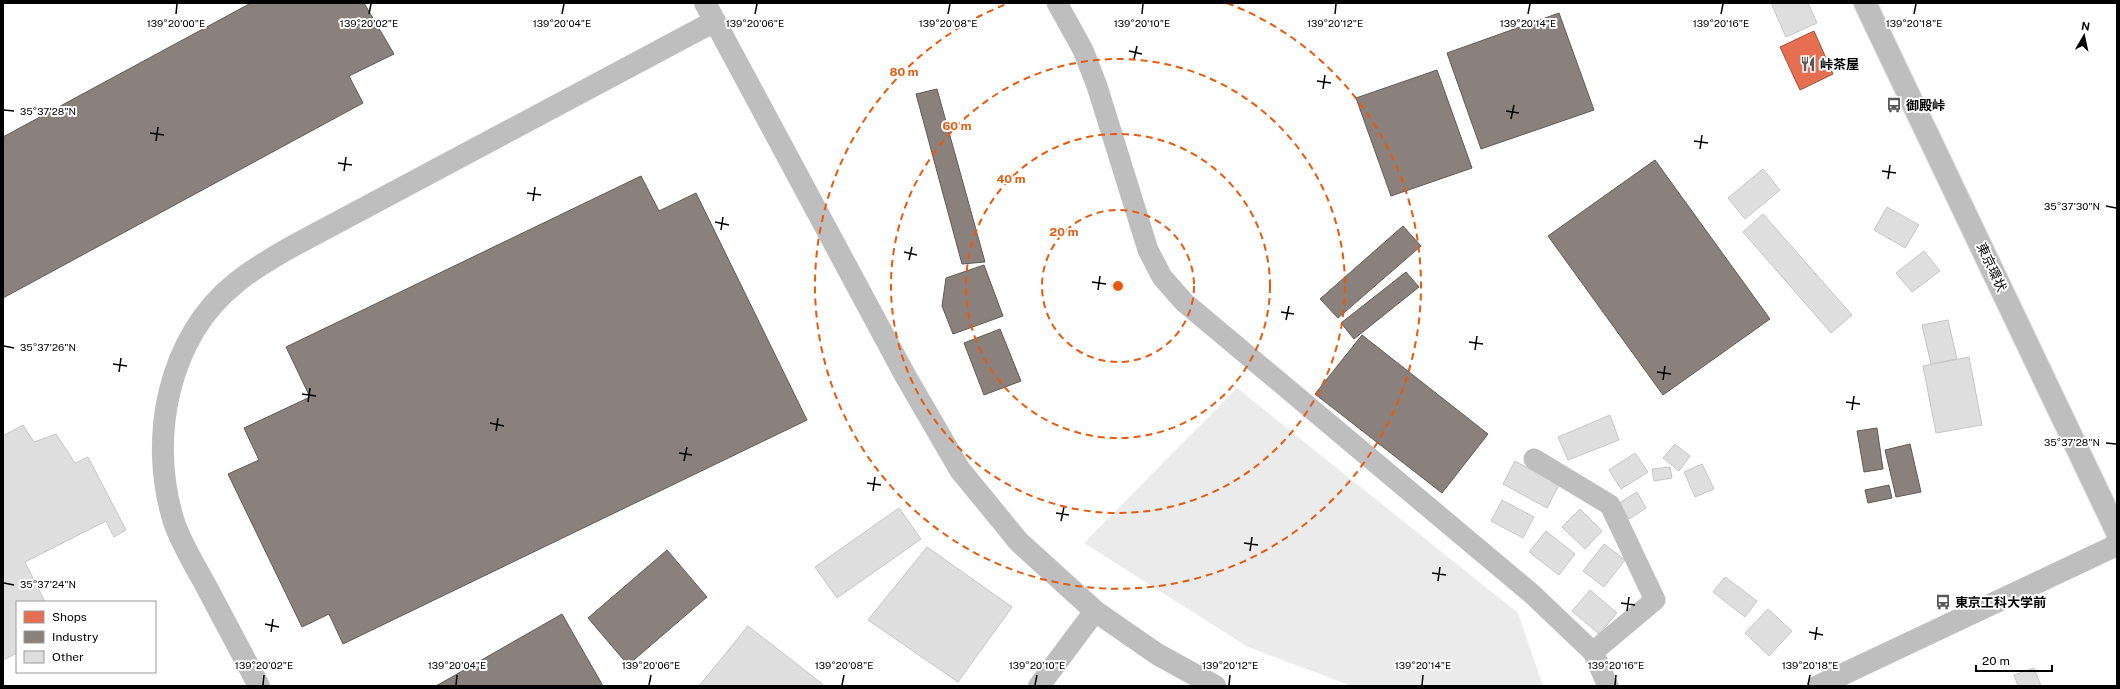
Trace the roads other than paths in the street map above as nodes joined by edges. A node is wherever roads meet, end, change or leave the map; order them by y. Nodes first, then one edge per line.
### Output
1 (1057, 3) edge
2 (1865, 3) edge
3 (710, 12) edge
4 (1534, 459) dead end
5 (2117, 532) edge
6 (2117, 545) edge
7 (1095, 611) junction
8 (1593, 652) junction
9 (259, 686) edge
10 (1038, 686) edge
11 (1215, 686) edge
12 (1608, 686) edge
13 (1818, 686) edge

1 - 8 street
2 - 5 main road, 東京環状
3 - 7 main road
3 - 9 main road
4 - 8 street
6 - 13 main road
7 - 10 main road
7 - 11 main road
8 - 12 street

